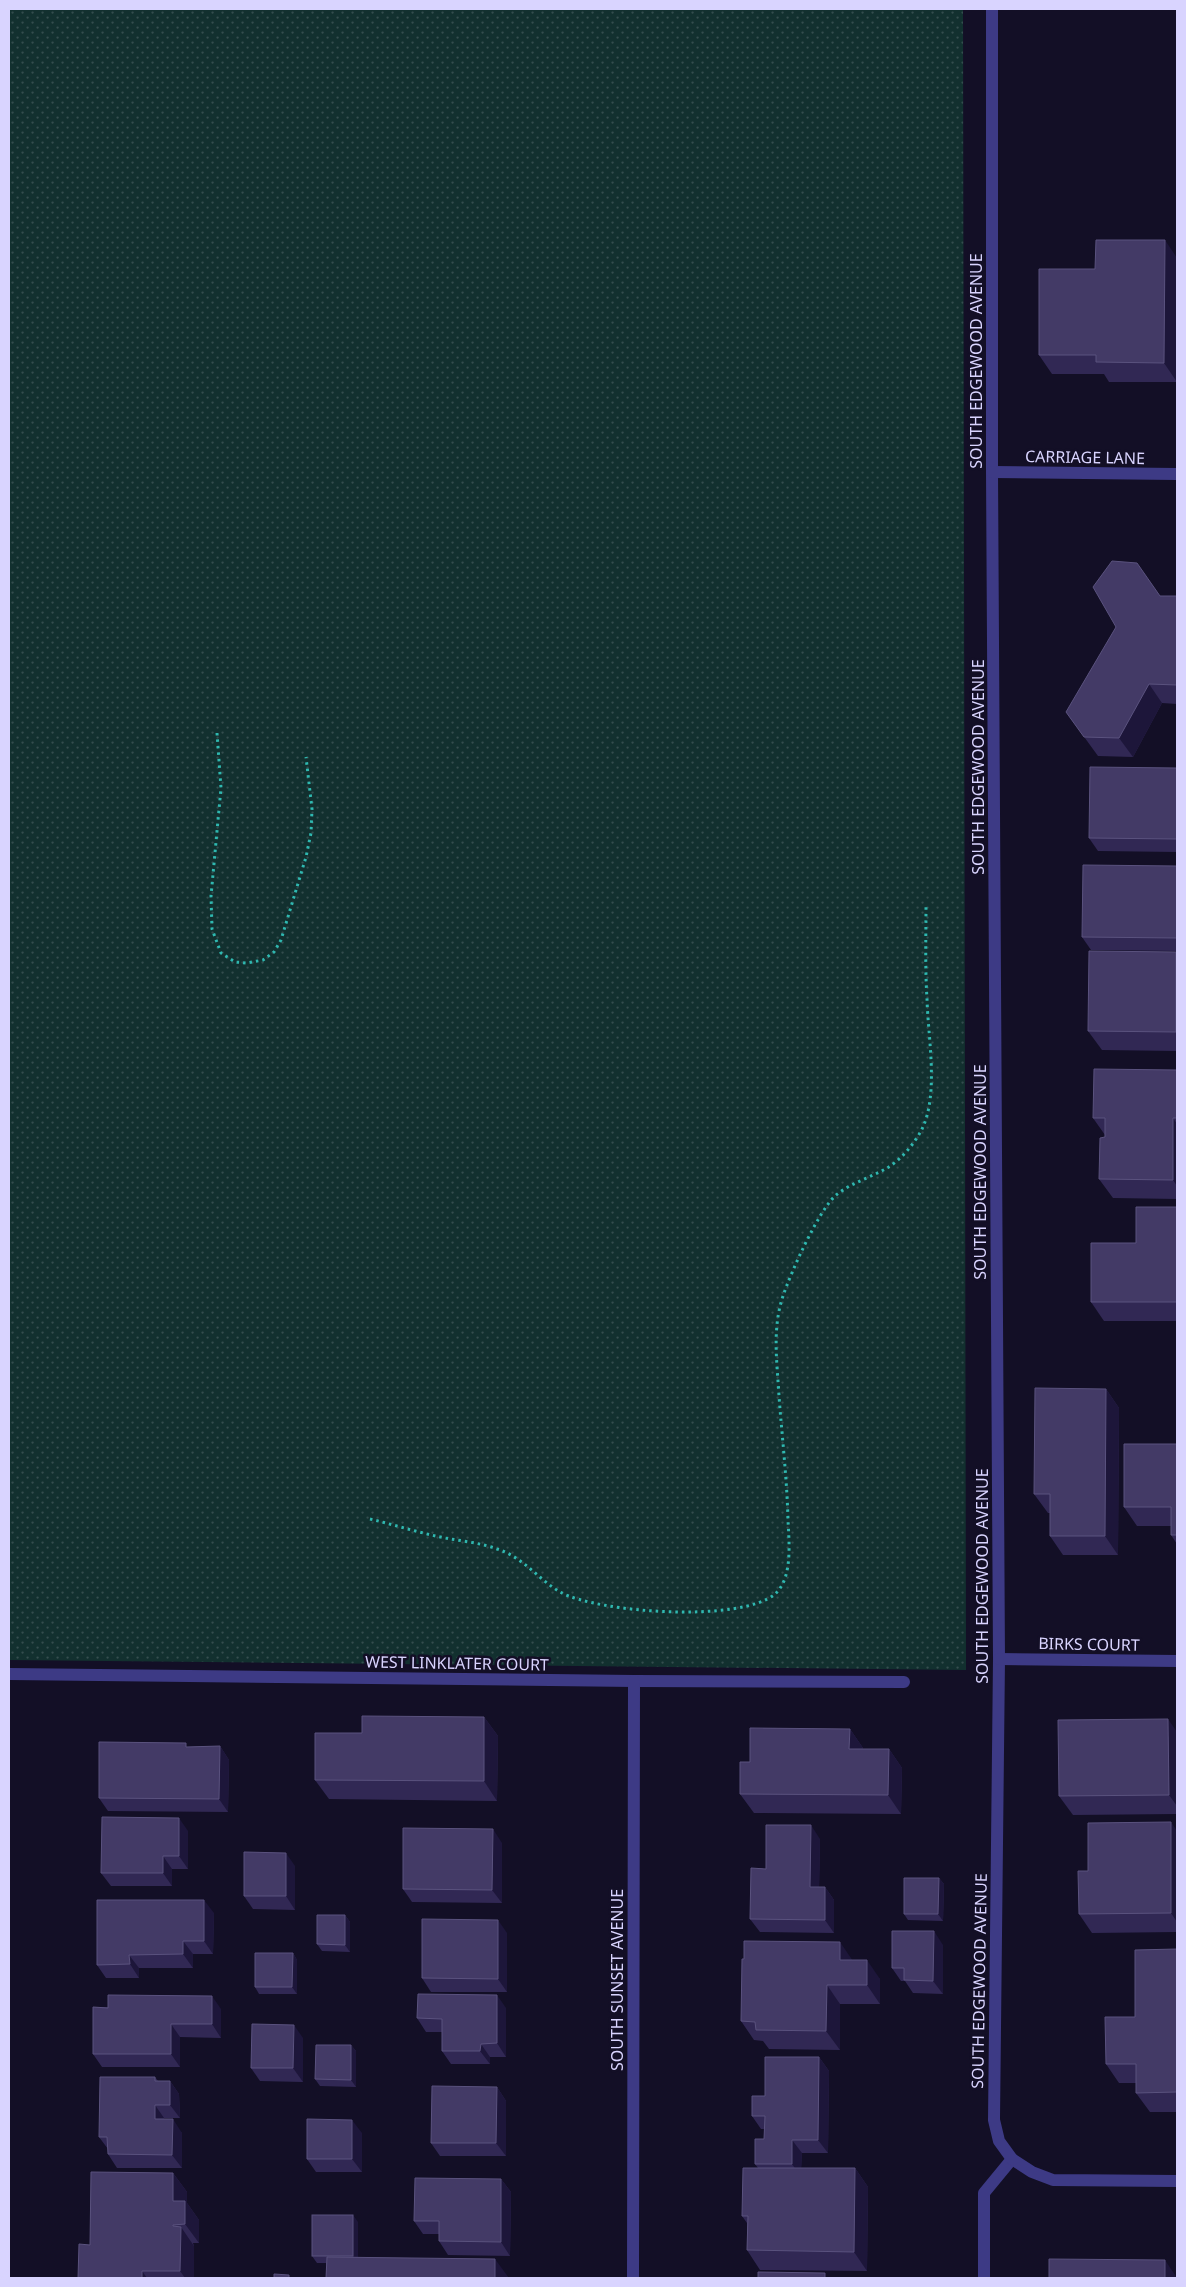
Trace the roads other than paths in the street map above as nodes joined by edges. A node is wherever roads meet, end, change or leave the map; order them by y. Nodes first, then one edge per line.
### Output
1 (992, 9) edge
2 (992, 472) junction
3 (1177, 474) edge
4 (1000, 1659) junction
5 (1177, 1661) edge
6 (9, 1674) edge
7 (634, 1681) junction
8 (904, 1682) dead end
9 (1012, 2159) junction
10 (1177, 2181) edge
11 (633, 2278) edge
12 (984, 2278) edge

1 - 2 street, SOUTH EDGEWOOD AVENUE
2 - 3 street, CARRIAGE LANE
2 - 4 street, SOUTH EDGEWOOD AVENUE
4 - 5 street, BIRKS COURT
4 - 9 street, SOUTH EDGEWOOD AVENUE
6 - 7 street, WEST LINKLATER COURT
7 - 8 street, WEST LINKLATER COURT
7 - 11 street, SOUTH SUNSET AVENUE
9 - 10 street, SOUTH EDGEWOOD AVENUE
9 - 12 street

